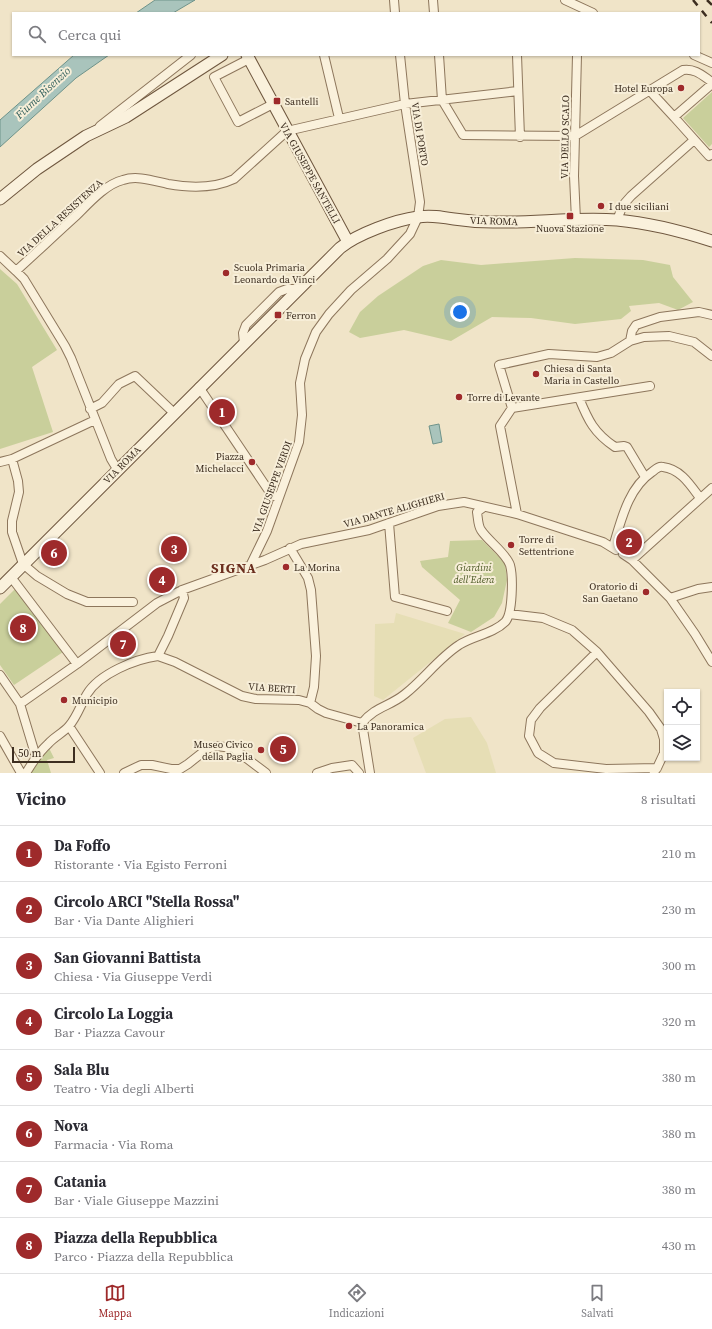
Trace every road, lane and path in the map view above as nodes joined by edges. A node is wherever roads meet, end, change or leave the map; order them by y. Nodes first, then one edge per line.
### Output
1 (394, 0) edge
2 (433, 0) edge
3 (565, 0) edge
4 (579, 10) edge
5 (395, 12) edge
6 (434, 12) edge
7 (190, 56) edge
8 (220, 56) edge
9 (324, 56) edge
10 (400, 56) edge
11 (438, 56) edge
12 (516, 56) edge
13 (577, 56) edge
14 (696, 56) edge
15 (248, 57) edge
16 (712, 63) edge
17 (712, 83) edge
18 (518, 91) junction
19 (650, 91) junction
20 (442, 100) junction
21 (273, 104) junction
22 (405, 104) junction
23 (674, 117) junction
24 (339, 118) junction
25 (287, 131) junction
26 (86, 136) junction
27 (520, 136) junction
28 (575, 136) junction
29 (694, 140) junction
30 (712, 154) edge
31 (0, 199) edge
32 (418, 216) junction
33 (576, 220) junction
34 (617, 220) junction
35 (712, 241) edge
36 (348, 242) junction
37 (1, 256) edge
38 (16, 271) junction
39 (712, 315) edge
40 (630, 341) junction
41 (712, 356) edge
42 (650, 386) dead end
43 (199, 387) junction
44 (579, 398) junction
45 (512, 408) junction
46 (90, 409) junction
47 (174, 413) junction
48 (95, 420) junction
49 (12, 458) junction
50 (0, 462) edge
51 (117, 469) junction
52 (645, 476) junction
53 (712, 488) edge
54 (712, 496) edge
55 (278, 498) junction
56 (700, 498) junction
57 (484, 507) junction
58 (517, 514) junction
59 (389, 523) junction
60 (290, 548) junction
61 (617, 550) junction
62 (632, 560) junction
63 (23, 564) junction
64 (251, 564) junction
65 (11, 577) junction
66 (712, 587) edge
67 (0, 588) edge
68 (182, 590) junction
69 (670, 598) junction
70 (133, 602) dead end
71 (447, 611) dead end
72 (509, 614) junction
73 (597, 652) junction
74 (158, 656) junction
75 (712, 662) edge
76 (77, 664) junction
77 (0, 675) edge
78 (3, 684) edge
79 (310, 703) junction
80 (20, 704) junction
81 (362, 723) junction
82 (69, 726) junction
83 (0, 736) edge
84 (36, 758) junction
85 (655, 771) edge
86 (21, 773) edge
87 (26, 773) edge
88 (100, 773) edge
89 (124, 773) edge
90 (266, 773) edge
91 (317, 773) edge
92 (359, 773) edge
93 (370, 773) edge

1 - 5 street
2 - 6 street
3 - 4 street
7 - 26 street
8 - 26 main road
9 - 24 street
10 - 22 street, VIA DI PORTO
11 - 20 street
12 - 18 street
13 - 28 street, VIA DELLO SCALO
14 - 16 street
15 - 21 main road, VIA GIUSEPPE SANTELLI
15 - 21 street, VIA GIUSEPPE SANTELLI
17 - 19 street
17 - 23 street
18 - 20 street, VIA DELLA RESISTENZA
18 - 27 street
19 - 23 street
19 - 28 street
20 - 22 street, VIA DELLA RESISTENZA
20 - 27 street
21 - 25 main road, VIA GIUSEPPE SANTELLI
22 - 24 street, VIA DELLA RESISTENZA
22 - 32 street, VIA DI PORTO
23 - 29 street
24 - 25 street, VIA DELLA RESISTENZA
25 - 36 main road, VIA GIUSEPPE SANTELLI
25 - 38 street, VIA DELLA RESISTENZA
26 - 31 main road
27 - 28 street
28 - 33 street, VIA DELLO SCALO
29 - 30 street
29 - 34 street
32 - 33 main road, VIA ROMA
32 - 36 main road, VIA ROMA
32 - 55 street, VIA GIUSEPPE VERDI
33 - 34 main road, VIA ROMA
34 - 35 main road, VIA ROMA
36 - 43 main road, VIA ROMA
37 - 38 street
38 - 46 street
39 - 40 street
40 - 41 street
40 - 45 street
42 - 44 street
43 - 47 main road, VIA ROMA
43 - 55 street
44 - 45 street
44 - 52 street
45 - 58 street
46 - 47 street
46 - 48 street
47 - 51 main road, VIA ROMA
48 - 49 street
48 - 51 street
49 - 50 street
49 - 63 street
51 - 63 main road, VIA ROMA
52 - 56 street
52 - 61 street
53 - 56 street
54 - 56 street
55 - 64 street, VIA GIUSEPPE VERDI
56 - 62 street
57 - 58 street, VIA DANTE ALIGHIERI
57 - 59 street, VIA DANTE ALIGHIERI
57 - 72 street
58 - 61 street, VIA DANTE ALIGHIERI
59 - 60 street, VIA DANTE ALIGHIERI
59 - 71 street
60 - 64 street, VIA DANTE ALIGHIERI
60 - 79 street
61 - 62 street, VIA DANTE ALIGHIERI
62 - 69 street, VIA DANTE ALIGHIERI
63 - 65 main road, VIA ROMA
63 - 70 street
64 - 68 street
65 - 67 main road, VIA ROMA
65 - 76 street
66 - 69 street
68 - 74 street
68 - 76 street
69 - 75 street, VIA DANTE ALIGHIERI
72 - 73 street
72 - 81 street
73 - 85 street
73 - 85 street
74 - 79 street, VIA BERTI
74 - 82 street
76 - 80 street
77 - 78 street
78 - 80 street
79 - 81 street, VIA BERTI
80 - 84 street
81 - 93 street
82 - 84 street
82 - 88 street
83 - 86 street
84 - 87 street
89 - 90 street
91 - 92 street

